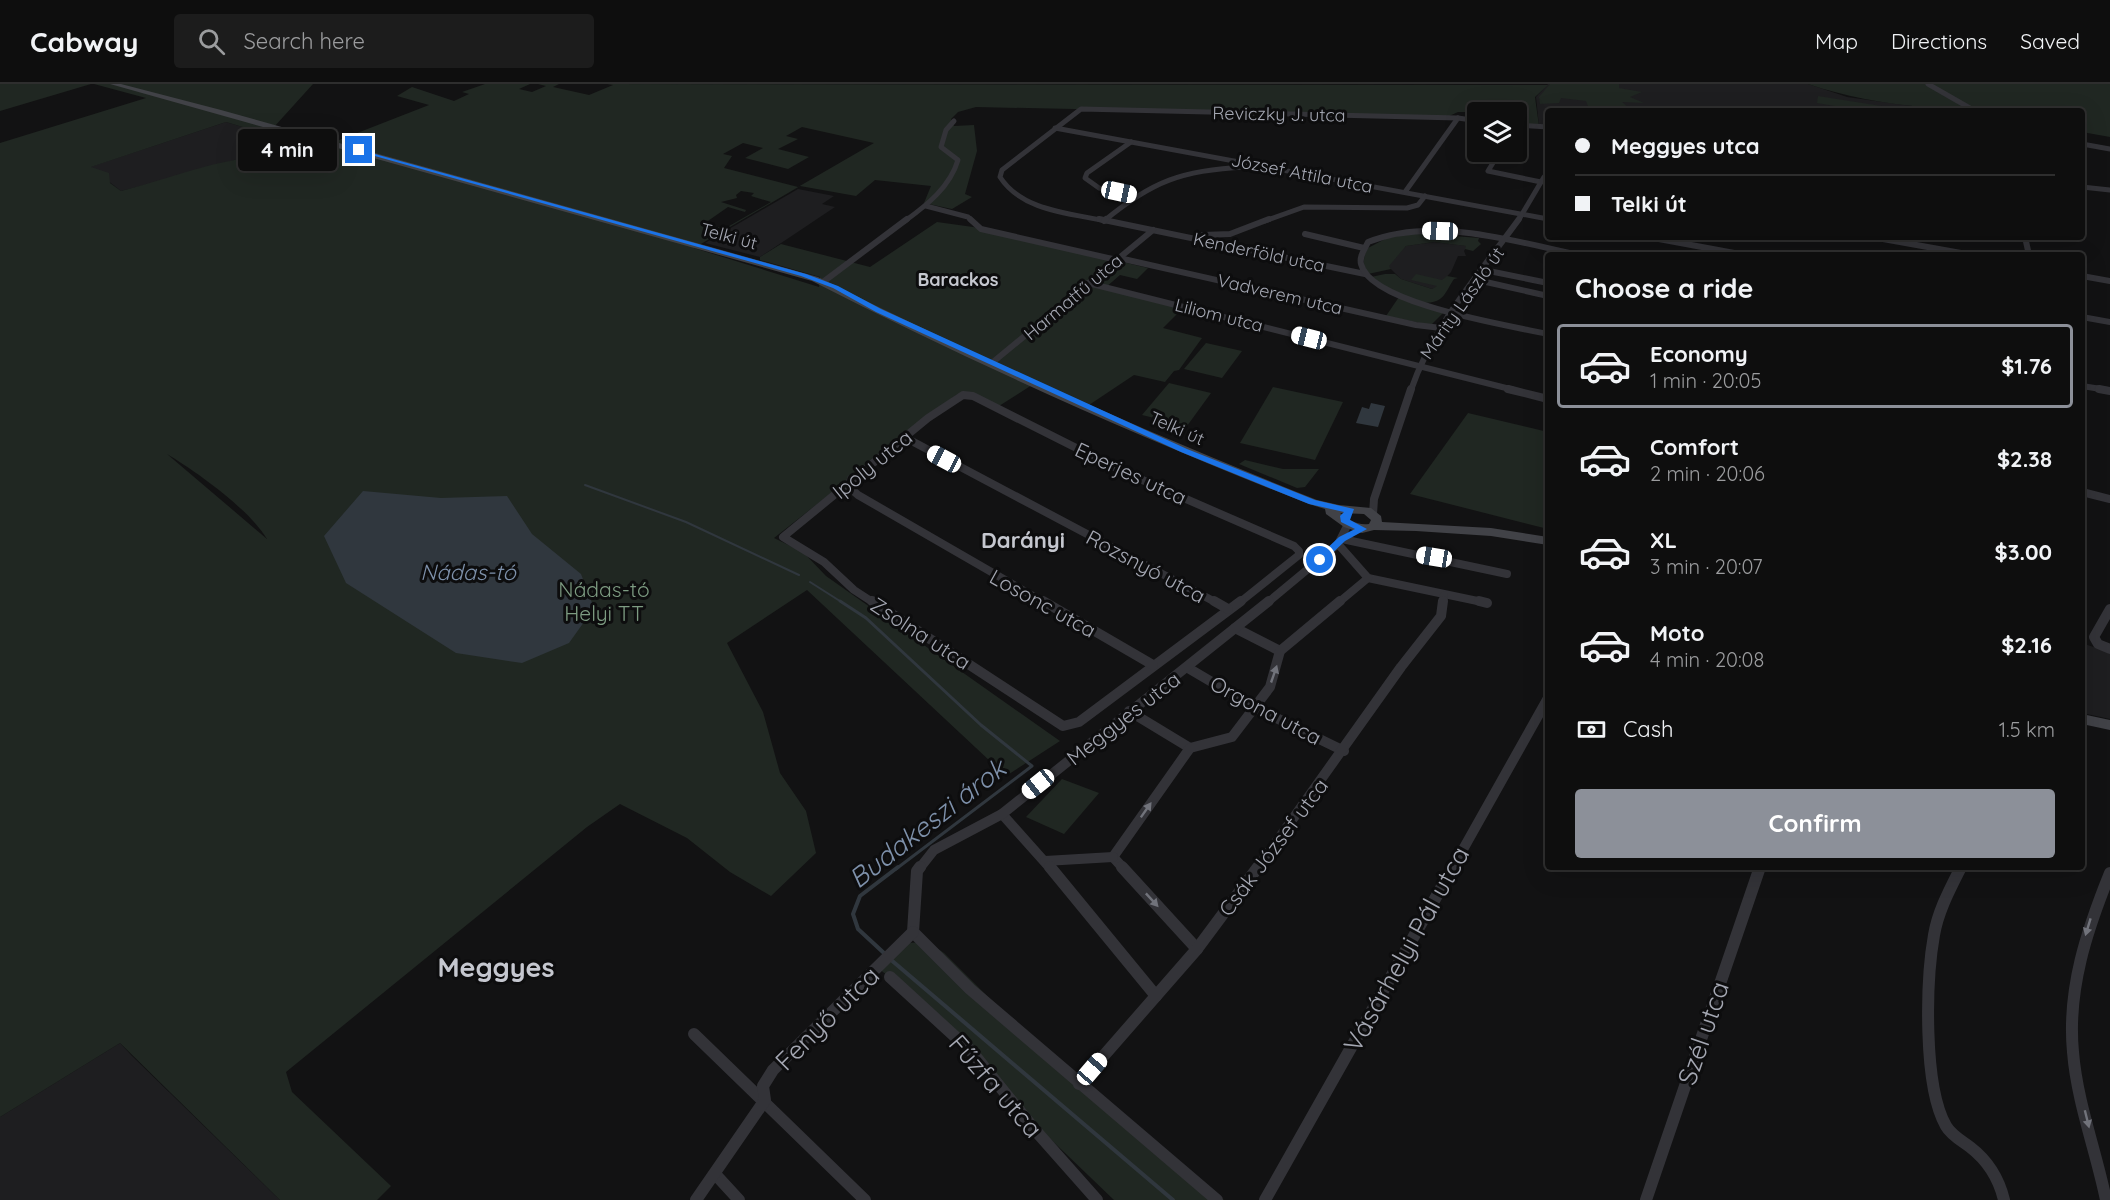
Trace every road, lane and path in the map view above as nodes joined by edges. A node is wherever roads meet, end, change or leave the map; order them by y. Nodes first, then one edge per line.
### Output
1 (113, 84) edge
2 (1928, 84) edge
3 (1970, 108) edge
4 (1458, 118) junction
5 (1467, 119) edge
6 (954, 121) dead end
7 (1527, 126) edge
8 (1545, 127) edge
9 (1055, 128) junction
10 (1131, 142) junction
11 (2085, 145) edge
12 (2110, 149) edge
13 (1494, 162) edge
14 (1257, 165) junction
15 (1545, 177) edge
16 (1541, 182) junction
17 (2085, 187) edge
18 (2110, 190) edge
19 (1405, 192) junction
20 (1133, 196) junction
21 (1425, 196) junction
22 (926, 206) junction
23 (1523, 214) junction
24 (1545, 218) edge
25 (1104, 221) junction
26 (1153, 230) junction
27 (1305, 234) dead end
28 (1664, 240) edge
29 (1889, 240) edge
30 (1505, 241) junction
31 (1364, 248) junction
32 (1563, 252) edge
33 (1729, 252) edge
34 (1955, 252) edge
35 (1118, 259) junction
36 (1484, 270) junction
37 (1365, 274) junction
38 (2085, 277) edge
39 (1477, 280) junction
40 (2110, 281) edge
41 (823, 282) junction
42 (1545, 282) edge
43 (1088, 283) junction
44 (1545, 295) edge
45 (1453, 312) junction
46 (2085, 318) edge
47 (2110, 322) edge
48 (1442, 328) junction
49 (1545, 333) edge
50 (993, 362) junction
51 (1419, 366) junction
52 (2085, 387) edge
53 (2110, 392) edge
54 (963, 395) joint
55 (1545, 398) edge
56 (906, 438) junction
57 (851, 480) junction
58 (2085, 493) edge
59 (1374, 499) junction
60 (2110, 499) edge
61 (1350, 516) junction
62 (1371, 522) junction
63 (783, 537) joint
64 (1340, 541) junction
65 (1545, 541) edge
66 (1507, 574) dead end
67 (1368, 578) junction
68 (1444, 595) junction
69 (1487, 603) dead end
70 (1231, 607) junction
71 (2110, 609) edge
72 (1250, 614) junction
73 (1235, 628) junction
74 (2110, 649) edge
75 (1280, 651) junction
76 (1153, 665) junction
77 (1188, 668) junction
78 (1545, 703) edge
79 (1256, 708) junction
80 (1130, 711) junction
81 (2085, 720) edge
82 (2110, 725) edge
83 (1190, 748) junction
84 (1344, 751) junction
85 (1002, 814) junction
86 (1113, 857) junction
87 (1045, 861) junction
88 (1759, 870) edge
89 (1960, 870) edge
90 (2110, 873) edge
91 (913, 932) junction
92 (1197, 949) junction
93 (890, 977) dead end
94 (1156, 996) junction
95 (694, 1035) dead end
96 (1079, 1084) junction
97 (765, 1100) junction
98 (716, 1175) junction
99 (696, 1200) edge
100 (740, 1200) edge
101 (865, 1200) edge
102 (1097, 1200) edge
103 (1217, 1200) edge
104 (1265, 1200) edge
105 (1647, 1200) edge
106 (2004, 1200) edge
107 (2106, 1200) edge

1 - 41 main road, Telki út
2 - 3 street
4 - 5 street, Reviczky J. utca
4 - 9 street, Reviczky J. utca
4 - 19 street
6 - 22 street
7 - 8 street
9 - 10 street, József Attila utca
9 - 25 street
10 - 14 street, József Attila utca
10 - 20 street
11 - 12 street
13 - 16 street
14 - 19 street, József Attila utca
14 - 20 street
15 - 16 street
16 - 23 street, Márity László út
17 - 18 street
19 - 21 street, József Attila utca
20 - 25 street
21 - 23 street, József Attila utca
21 - 26 street
22 - 35 street, Vadverem utca
22 - 41 street
23 - 24 street, József Attila utca
23 - 30 street, Márity László út
25 - 26 street
26 - 35 street, Harmatfű utca
26 - 37 street, Kenderföld utca
27 - 31 street
28 - 33 street
29 - 34 street
30 - 31 street
30 - 32 street
30 - 36 street, Márity László út
31 - 37 street
35 - 43 street, Harmatfű utca
35 - 48 street, Vadverem utca
36 - 39 street, Márity László út
36 - 42 street
37 - 45 street
38 - 40 street
39 - 44 street
39 - 45 street, Márity László út
41 - 50 main road, Telki út
43 - 50 street, Harmatfű utca
43 - 51 street, Liliom utca
45 - 48 street, Márity László út
45 - 49 street
46 - 47 street
48 - 51 street, Márity László út
50 - 61 main road, Telki út
51 - 55 street, Liliom utca
51 - 59 street, Márity László út
52 - 53 street
54 - 56 street, Ipoly utca
54 - 70 street, Eperjes utca
56 - 57 street, Ipoly utca
56 - 70 street, Rozsnyó utca
57 - 63 street, Ipoly utca
57 - 76 street, Losonc utca
58 - 60 street
59 - 61 street
59 - 62 street, Márity László út
61 - 62 main road
61 - 62 main road
61 - 64 street, Meggyes utca
62 - 64 street, Meggyes utca
62 - 65 main road
63 - 76 street, Zsolna utca
64 - 66 street
64 - 67 street
64 - 72 street, Meggyes utca
67 - 68 street
67 - 75 street
68 - 69 street
68 - 84 street, Csák József utca
70 - 72 street, Rozsnyó utca
70 - 76 street
71 - 74 street
72 - 73 street, Meggyes utca
73 - 75 street
73 - 77 street, Meggyes utca
79 -> 75 street
77 - 79 street, Orgona utca
77 - 80 street, Meggyes utca
78 - 104 street, Vásárhelyi Pál utca
79 - 83 street
79 - 84 street, Orgona utca
80 - 83 street
80 - 85 street, Meggyes utca
81 - 82 main road
86 -> 83 street
84 - 92 street, Csák József utca
85 - 87 street
85 - 91 street, Meggyes utca
86 - 87 street
86 -> 92 street
87 - 94 street
88 - 105 street, Szél utca
89 - 106 street
90 -> 107 street
91 - 96 street
91 - 97 street, Fenyő utca
92 - 94 street, Csák József utca
93 - 102 street, Fűzfa utca
94 - 96 street, Csák József utca
95 - 97 street
96 - 103 street
97 - 98 street, Fenyő utca
97 - 101 street
98 - 99 street, Fenyő utca
98 - 100 street

